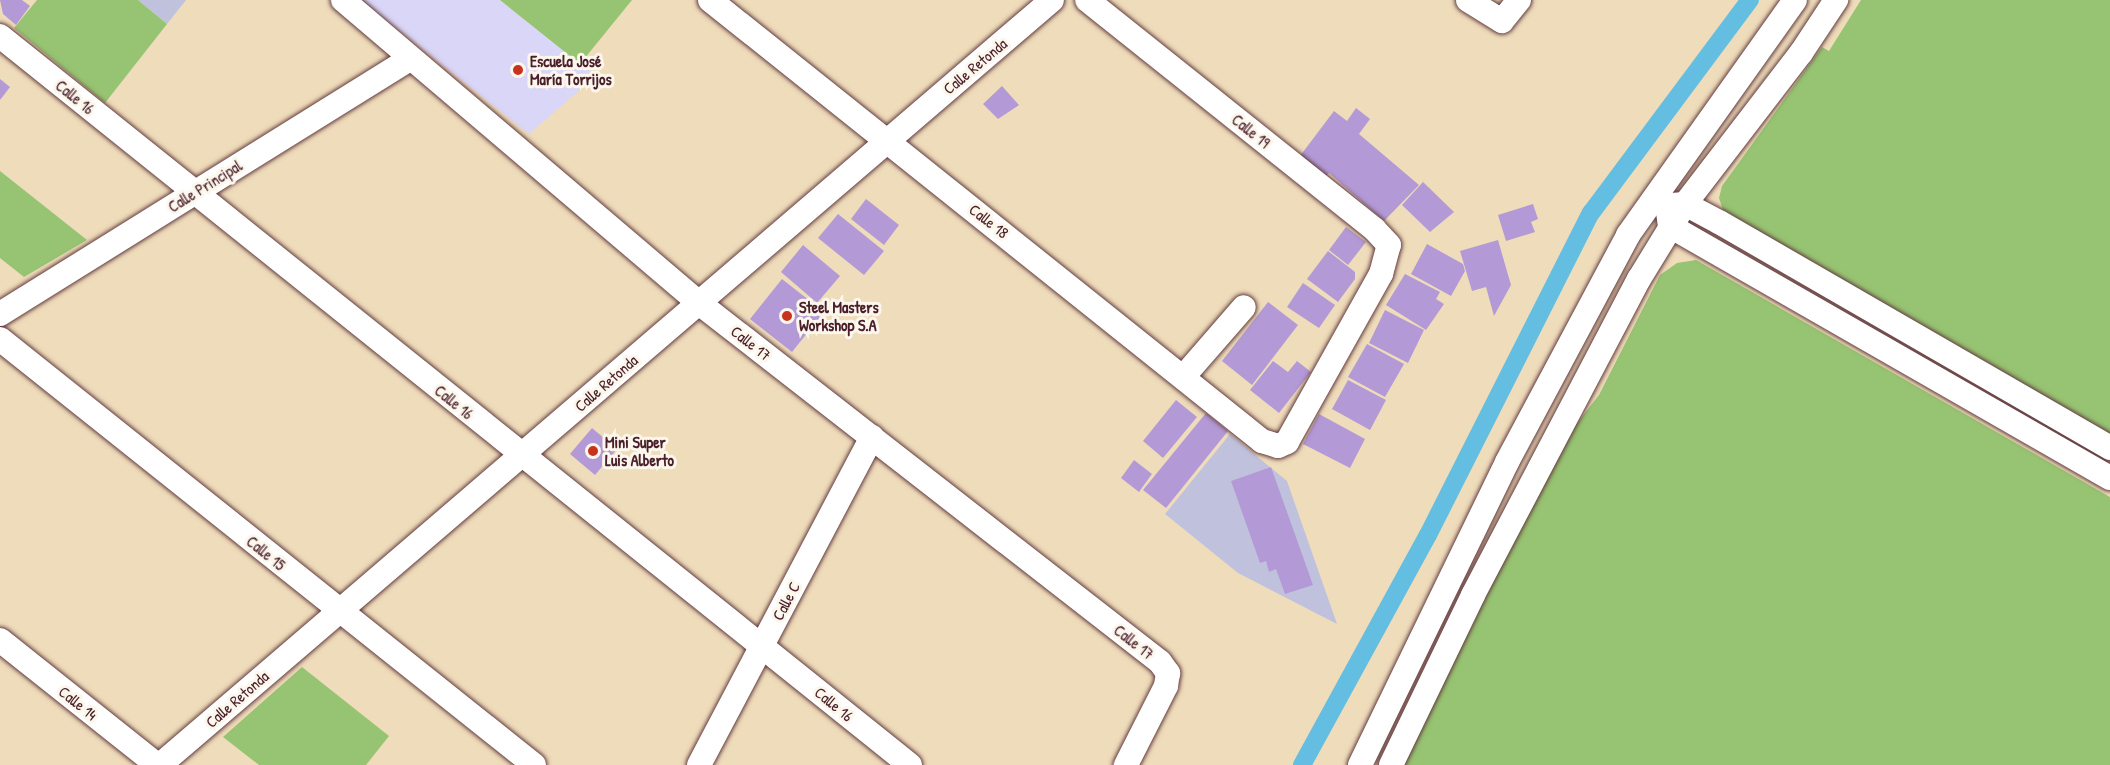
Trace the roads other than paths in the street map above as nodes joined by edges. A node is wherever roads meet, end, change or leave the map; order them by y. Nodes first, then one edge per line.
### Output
1 (343, 0) edge
2 (710, 0) edge
3 (1052, 0) edge
4 (1087, 0) edge
5 (1468, 0) edge
6 (1519, 0) edge
7 (1795, 0) edge
8 (1836, 0) edge
9 (0, 36) edge
10 (410, 59) junction
11 (887, 140) junction
12 (1676, 163) junction
13 (193, 193) junction
14 (1674, 212) junction
15 (1628, 235) junction
16 (699, 303) junction
17 (1244, 307) dead end
18 (0, 314) edge
19 (0, 339) edge
20 (1184, 376) junction
21 (872, 437) junction
22 (1268, 443) joint
23 (2110, 448) edge
24 (521, 456) junction
25 (2110, 478) edge
26 (338, 611) junction
27 (0, 640) edge
28 (763, 647) junction
29 (158, 765) edge
30 (534, 765) edge
31 (699, 765) edge
32 (910, 765) edge
33 (1126, 765) edge
34 (1360, 765) edge
35 (1392, 765) edge

1 - 10 street, Calle 17
2 - 11 street, Calle 18
3 - 11 street, Calle Retonda
4 - 22 street, Calle 19
5 - 6 street
7 - 12 street
8 - 14 street
9 - 13 street, Calle 16
10 - 13 street, Calle Principal
10 - 16 street, Calle 17
11 - 16 street, Calle Retonda
11 - 20 street, Calle 18
12 - 14 street
12 - 15 street
13 - 18 street, Calle Principal
13 - 24 street, Calle 16
14 - 15 street
14 - 23 street
14 - 25 street
14 - 35 street
15 - 34 street
16 - 21 street, Calle 17
16 - 24 street, Calle Retonda
17 - 20 street
19 - 26 street, Calle 15
20 - 22 street, Calle 18
21 - 28 street, Calle C
21 - 33 street, Calle 17
24 - 26 street, Calle Retonda
24 - 28 street, Calle 16
26 - 29 street, Calle Retonda
26 - 30 street, Calle 15
27 - 29 street, Calle 14
28 - 31 street, Calle C
28 - 32 street, Calle 16

